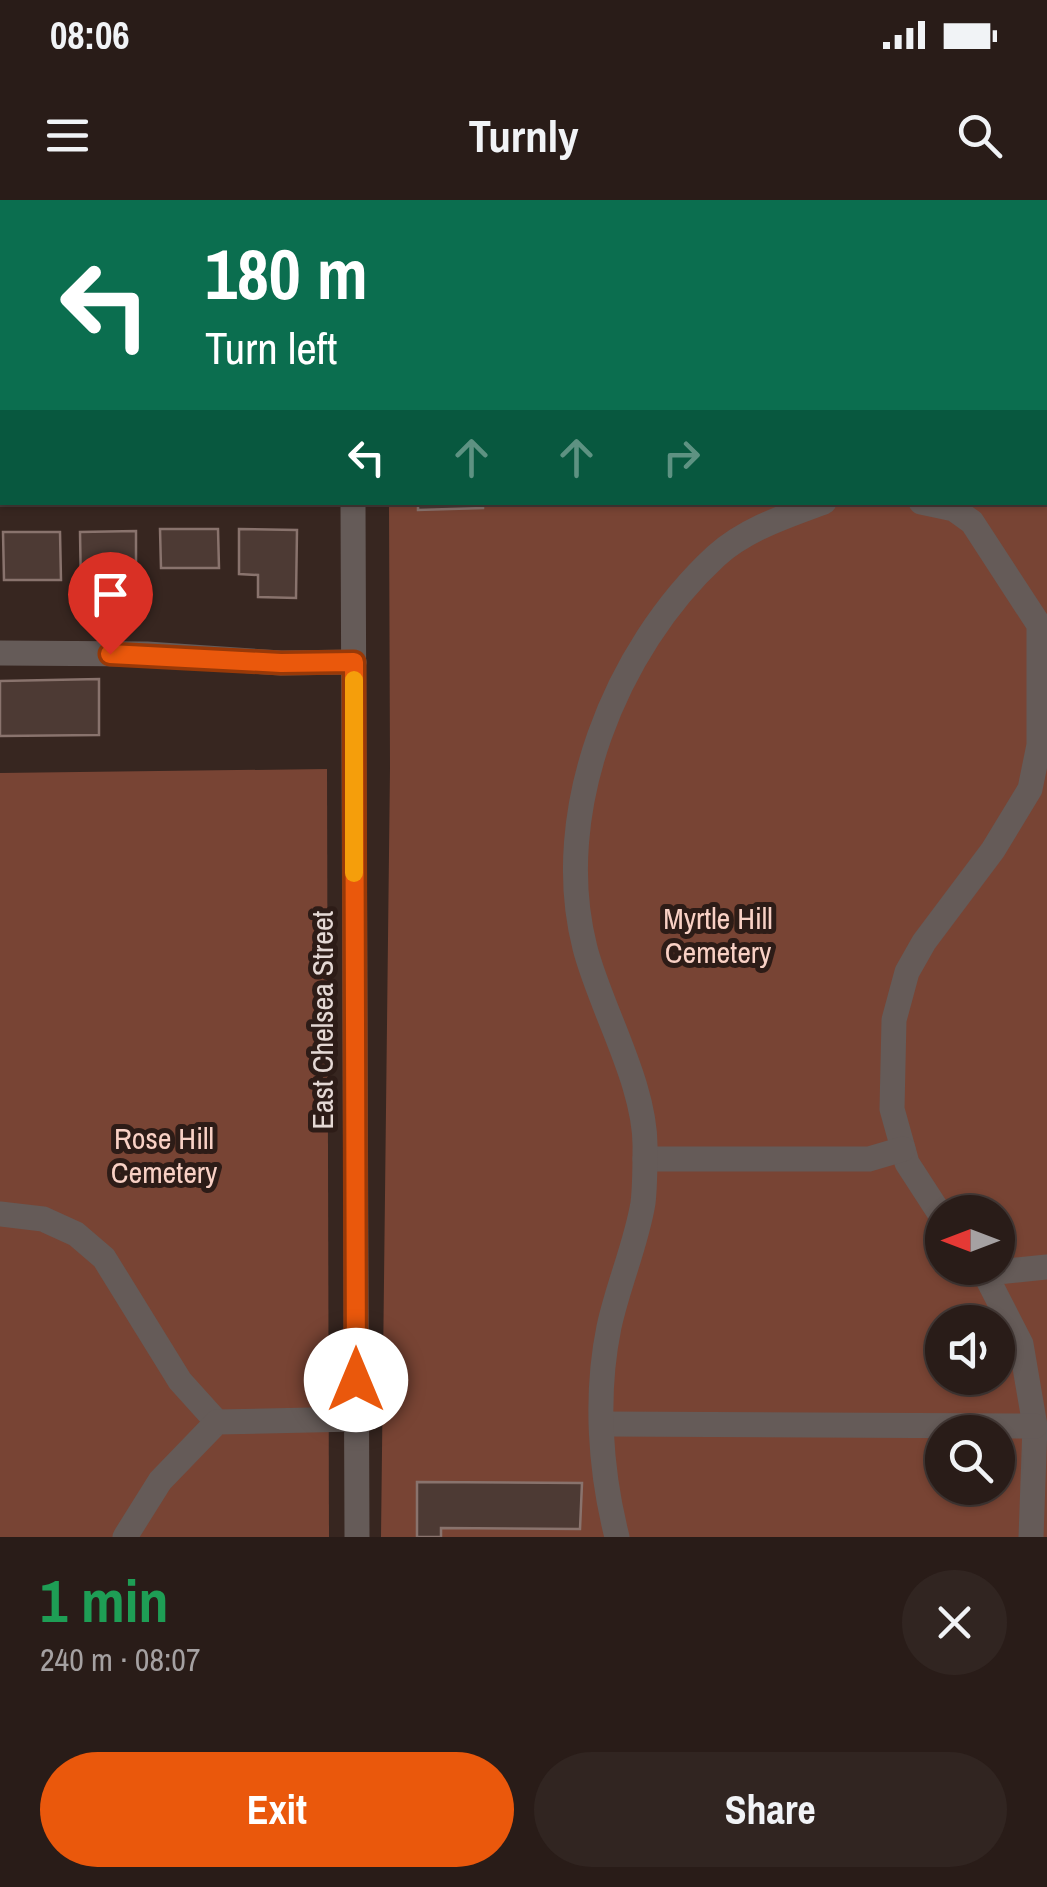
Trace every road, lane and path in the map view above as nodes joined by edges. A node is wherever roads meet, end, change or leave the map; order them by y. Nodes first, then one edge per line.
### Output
1 (353, 505) edge
2 (816, 505) edge
3 (967, 506) edge
4 (1043, 617) edge
5 (0, 653) edge
6 (354, 662) junction
7 (904, 1149) junction
8 (645, 1159) junction
9 (928, 1195) edge
10 (0, 1214) edge
11 (1047, 1266) edge
12 (1015, 1268) edge
13 (991, 1285) edge
14 (356, 1419) junction
15 (217, 1422) junction
16 (602, 1424) junction
17 (1035, 1426) junction
18 (1037, 1524) edge
19 (126, 1537) edge
20 (357, 1537) edge
21 (616, 1537) edge

1 - 6 street, East Chelsea Street
2 - 8 street
3 - 4 street
4 - 7 street
5 - 6 street
6 - 14 street, East Chelsea Street
7 - 8 street
7 - 9 street
8 - 16 street
10 - 15 street
11 - 12 street
13 - 17 street
14 - 15 street
14 - 20 street, East Chelsea Street
15 - 19 street
16 - 17 street
16 - 21 street
17 - 18 street

